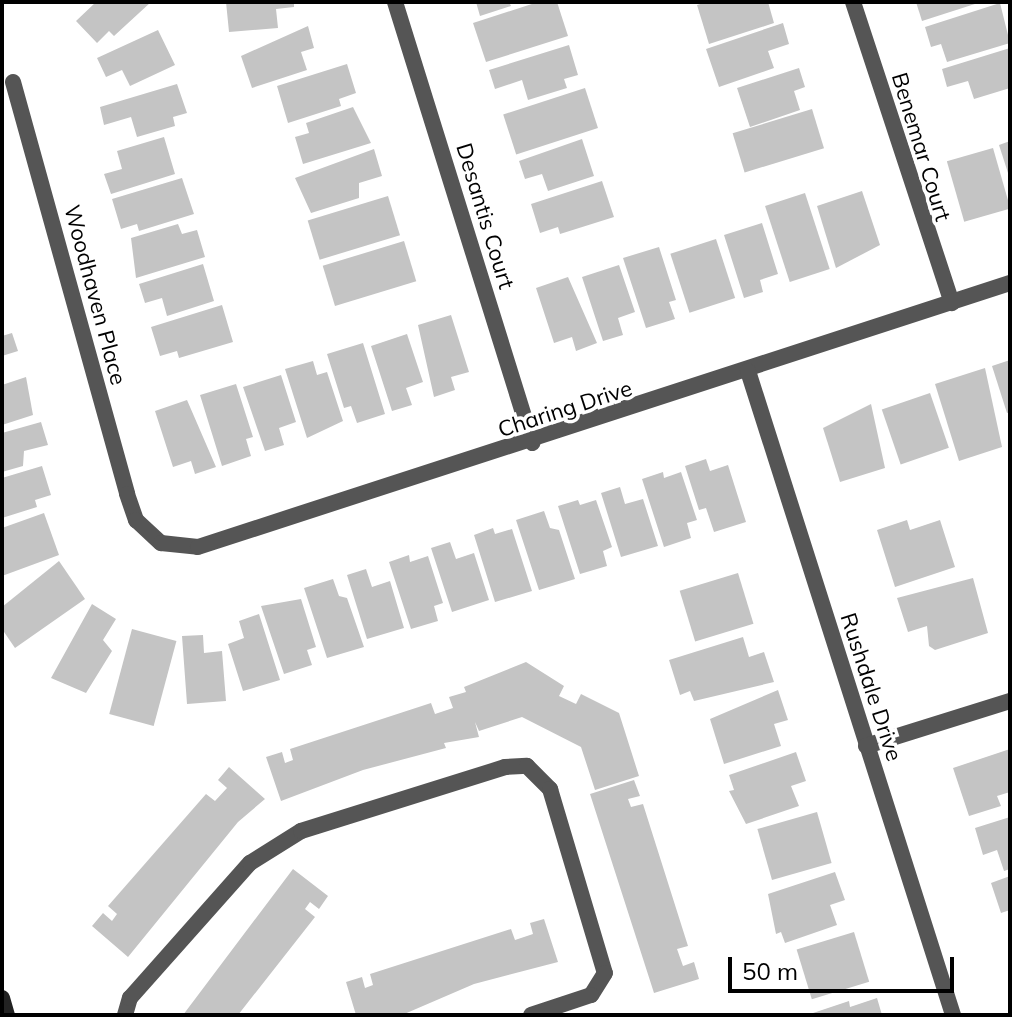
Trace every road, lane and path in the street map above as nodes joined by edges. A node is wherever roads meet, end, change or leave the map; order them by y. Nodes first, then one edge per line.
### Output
1 (395, 2) edge
2 (853, 2) edge
3 (13, 82) dead end
4 (1010, 283) edge
5 (952, 303) junction
6 (748, 371) junction
7 (532, 443) junction
8 (136, 520) joint
9 (1010, 701) edge
10 (866, 746) junction
11 (2, 998) edge
12 (7, 1015) edge
13 (125, 1015) edge
14 (531, 1015) edge
15 (953, 1015) edge

1 - 7 street, Desantis Court
2 - 5 street, Benemar Court
3 - 8 street, Woodhaven Place
4 - 5 street, Charing Drive
5 - 6 street, Charing Drive
6 - 7 street, Charing Drive
6 - 10 street, Rushdale Drive
7 - 8 street, Charing Drive
9 - 10 street
10 - 15 street, Rushdale Drive
11 - 12 main road
13 - 14 street

